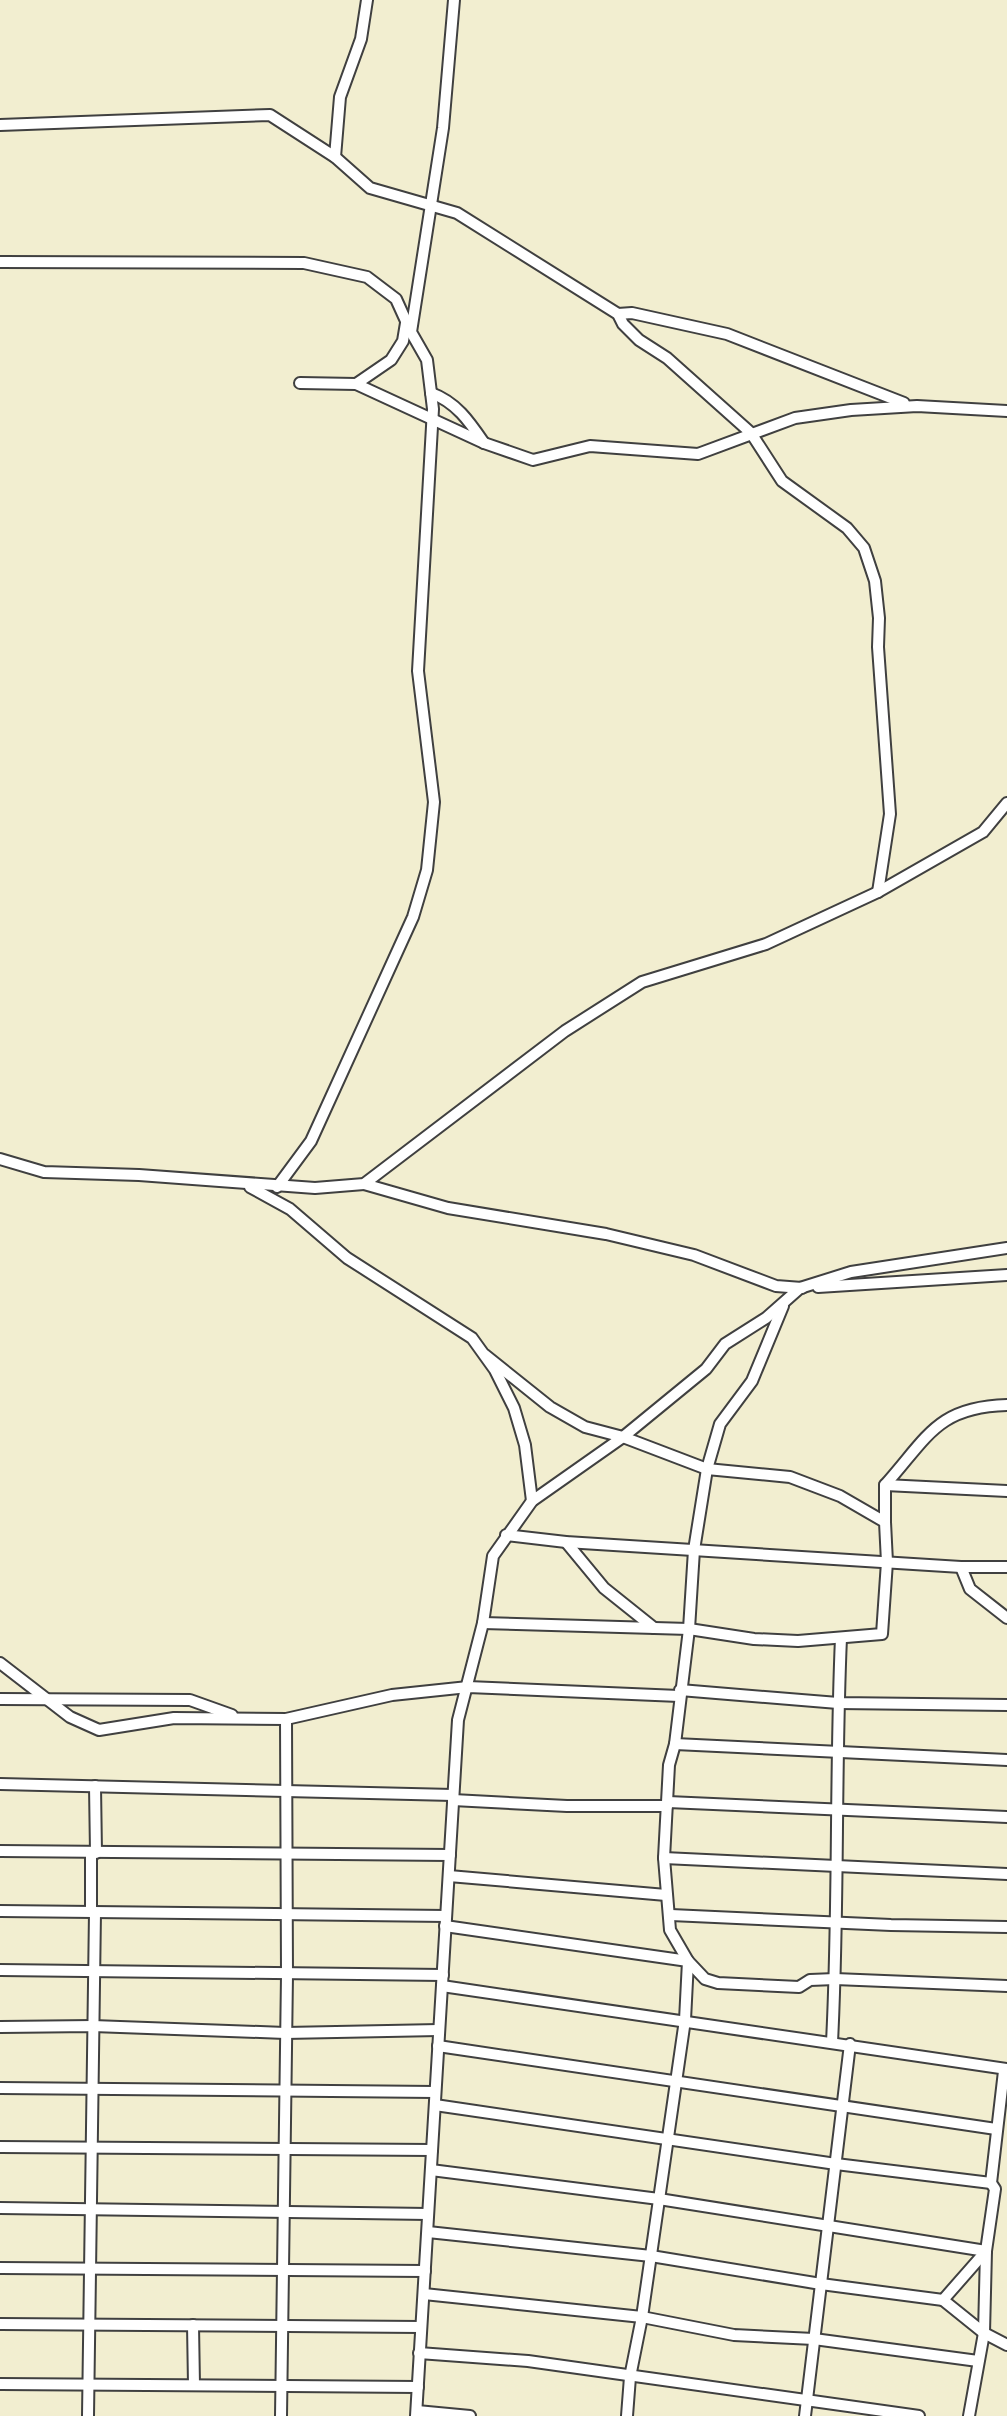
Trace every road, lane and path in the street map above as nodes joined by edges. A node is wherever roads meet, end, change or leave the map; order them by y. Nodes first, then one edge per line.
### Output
1 (367, 0) edge
2 (454, 0) edge
3 (0, 125) edge
4 (335, 157) junction
5 (433, 206) junction
6 (0, 262) edge
7 (618, 314) junction
8 (409, 328) junction
9 (300, 383) dead end
10 (356, 384) junction
11 (431, 393) junction
12 (917, 407) junction
13 (1007, 411) edge
14 (432, 419) junction
15 (751, 433) junction
16 (484, 443) junction
17 (1007, 803) edge
18 (878, 892) junction
19 (0, 1159) edge
20 (245, 1184) junction
21 (365, 1184) junction
22 (276, 1187) junction
23 (1007, 1248) edge
24 (1007, 1275) edge
25 (800, 1288) junction
26 (784, 1304) junction
27 (485, 1355) junction
28 (1007, 1405) edge
29 (623, 1437) junction
30 (707, 1469) junction
31 (885, 1485) junction
32 (1007, 1491) edge
33 (532, 1501) junction
34 (885, 1522) junction
35 (506, 1535) junction
36 (566, 1542) junction
37 (695, 1550) junction
38 (887, 1562) junction
39 (961, 1567) junction
40 (1007, 1567) edge
41 (1007, 1618) edge
42 (483, 1623) junction
43 (654, 1628) junction
44 (689, 1629) junction
45 (841, 1638) junction
46 (0, 1663) edge
47 (468, 1687) junction
48 (680, 1693) junction
49 (0, 1699) edge
50 (47, 1699) junction
51 (838, 1703) junction
52 (1007, 1705) edge
53 (244, 1718) junction
54 (286, 1719) junction
55 (675, 1744) junction
56 (837, 1752) junction
57 (1007, 1760) edge
58 (0, 1784) edge
59 (95, 1786) junction
60 (285, 1789) junction
61 (453, 1797) junction
62 (667, 1804) junction
63 (836, 1810) junction
64 (1007, 1817) edge
65 (0, 1851) edge
66 (286, 1852) junction
67 (93, 1853) junction
68 (450, 1854) junction
69 (664, 1858) junction
70 (835, 1864) junction
71 (1007, 1874) edge
72 (450, 1877) junction
73 (666, 1895) junction
74 (0, 1911) edge
75 (92, 1912) junction
76 (285, 1913) junction
77 (671, 1915) junction
78 (446, 1921) junction
79 (836, 1922) junction
80 (1007, 1927) edge
81 (688, 1962) junction
82 (0, 1970) edge
83 (94, 1972) junction
84 (287, 1975) junction
85 (835, 1979) junction
86 (442, 1980) junction
87 (1007, 1986) edge
88 (685, 2021) junction
89 (93, 2026) junction
90 (0, 2027) edge
91 (439, 2030) junction
92 (285, 2033) junction
93 (832, 2042) junction
94 (850, 2044) junction
95 (438, 2046) junction
96 (1006, 2070) edge
97 (676, 2081) junction
98 (0, 2088) edge
99 (92, 2089) junction
100 (283, 2090) junction
101 (435, 2092) junction
102 (435, 2105) junction
103 (842, 2105) junction
104 (996, 2129) junction
105 (669, 2138) junction
106 (0, 2147) edge
107 (92, 2147) junction
108 (283, 2148) junction
109 (432, 2150) junction
110 (836, 2164) junction
111 (431, 2170) junction
112 (993, 2186) junction
113 (1007, 2191) edge
114 (659, 2199) junction
115 (0, 2208) edge
116 (91, 2209) junction
117 (282, 2210) junction
118 (428, 2214) junction
119 (827, 2224) junction
120 (428, 2232) junction
121 (986, 2251) junction
122 (651, 2256) junction
123 (0, 2268) edge
124 (90, 2268) junction
125 (282, 2270) junction
126 (425, 2271) junction
127 (821, 2284) junction
128 (424, 2294) junction
129 (943, 2300) junction
130 (642, 2317) junction
131 (0, 2324) edge
132 (90, 2325) junction
133 (193, 2325) junction
134 (281, 2326) junction
135 (421, 2327) junction
136 (984, 2333) junction
137 (814, 2339) junction
138 (1007, 2345) edge
139 (419, 2353) junction
140 (978, 2361) junction
141 (630, 2377) junction
142 (0, 2384) edge
143 (89, 2384) junction
144 (194, 2385) junction
145 (281, 2386) junction
146 (418, 2387) junction
147 (807, 2399) junction
148 (416, 2414) edge
149 (88, 2416) edge
150 (281, 2416) edge
151 (470, 2416) edge
152 (627, 2416) edge
153 (804, 2416) edge
154 (919, 2416) edge
155 (969, 2416) edge

1 - 4 street
2 - 5 street
3 - 4 street
4 - 5 street
5 - 7 street
5 - 8 street
6 - 8 street
7 - 12 street
7 - 15 street
8 - 10 street
8 - 11 street
9 - 10 street
10 - 14 street
11 - 14 street
11 - 16 street
12 - 13 street
12 - 15 street
14 - 16 street
14 - 22 street
15 - 16 street
15 - 18 street
17 - 18 street
18 - 21 street
19 - 20 street
20 - 22 street
20 - 27 street
21 - 22 street
21 - 25 street
23 - 25 street
24 - 25 street
25 - 26 street
26 - 29 street
26 - 30 street
27 - 29 street
27 - 33 street
28 - 31 street
29 - 30 street
29 - 33 street
30 - 34 street
30 - 37 street
31 - 32 street
31 - 34 street
33 - 35 street
34 - 38 street
35 - 36 street
35 - 42 street
36 - 37 street
36 - 43 street
37 - 38 street
37 - 44 street
38 - 39 street
38 - 45 street
39 - 40 street
39 - 41 street
42 - 43 street
42 - 47 street
43 - 44 street
44 - 45 street
44 - 48 street
45 - 51 street
46 - 50 street
47 - 48 street
47 - 54 street
47 - 61 street
48 - 51 street
48 - 55 street
49 - 50 street
50 - 53 street
50 - 53 street
51 - 52 street
51 - 56 street
53 - 54 street
54 - 60 street
55 - 56 street
55 - 62 street
56 - 57 street
56 - 63 street
58 - 59 street
59 - 60 street
59 - 67 street
60 - 61 street
60 - 66 street
61 - 62 street
61 - 68 street
62 - 63 street
62 - 69 street
63 - 64 street
63 - 70 street
65 - 67 street
66 - 67 street
66 - 68 street
66 - 76 street
67 - 75 street
68 - 72 street
69 - 70 street
69 - 73 street
70 - 71 street
70 - 79 street
72 - 73 street
72 - 78 street
73 - 77 street
74 - 75 street
75 - 76 street
75 - 83 street
76 - 78 street
76 - 84 street
77 - 79 street
77 - 81 street
78 - 81 street
78 - 86 street
79 - 80 street
79 - 85 street
81 - 85 street
81 - 88 street
82 - 83 street
83 - 84 street
83 - 89 street
84 - 86 street
84 - 92 street
85 - 87 street
85 - 93 street
86 - 88 street
86 - 91 street
88 - 93 street
88 - 97 street
89 - 90 street
89 - 92 street
89 - 99 street
91 - 92 street
91 - 95 street
92 - 100 street
93 - 94 street
94 - 96 street
94 - 103 street
95 - 97 street
95 - 101 street
96 - 104 street
97 - 103 street
97 - 105 street
98 - 99 street
99 - 100 street
99 - 107 street
100 - 101 street
100 - 108 street
101 - 102 street
102 - 105 street
102 - 109 street
103 - 104 street
103 - 110 street
104 - 112 street
105 - 110 street
105 - 114 street
106 - 107 street
107 - 108 street
107 - 116 street
108 - 109 street
108 - 117 street
109 - 111 street
110 - 112 street
110 - 119 street
111 - 114 street
111 - 118 street
112 - 113 street
112 - 121 street
114 - 119 street
114 - 122 street
115 - 116 street
116 - 117 street
116 - 124 street
117 - 118 street
117 - 125 street
118 - 120 street
119 - 121 street
119 - 127 street
120 - 122 street
120 - 126 street
121 - 129 street
121 - 136 street
122 - 127 street
122 - 130 street
123 - 124 street
124 - 125 street
124 - 132 street
125 - 126 street
125 - 134 street
126 - 128 street
127 - 129 street
127 - 137 street
128 - 130 street
128 - 135 street
129 - 136 street
130 - 137 street
130 - 141 street
131 - 132 street
132 - 133 street
132 - 143 street
133 - 134 street
133 - 144 street
134 - 135 street
134 - 145 street
135 - 139 street
136 - 138 street
136 - 140 street
137 - 140 street
137 - 147 street
139 - 141 street
139 - 146 street
140 - 155 street
141 - 147 street
141 - 152 street
142 - 143 street
143 - 144 street
143 - 149 street
144 - 145 street
145 - 146 street
145 - 150 street
146 - 148 street
147 - 153 street
147 - 154 street
148 - 151 street

